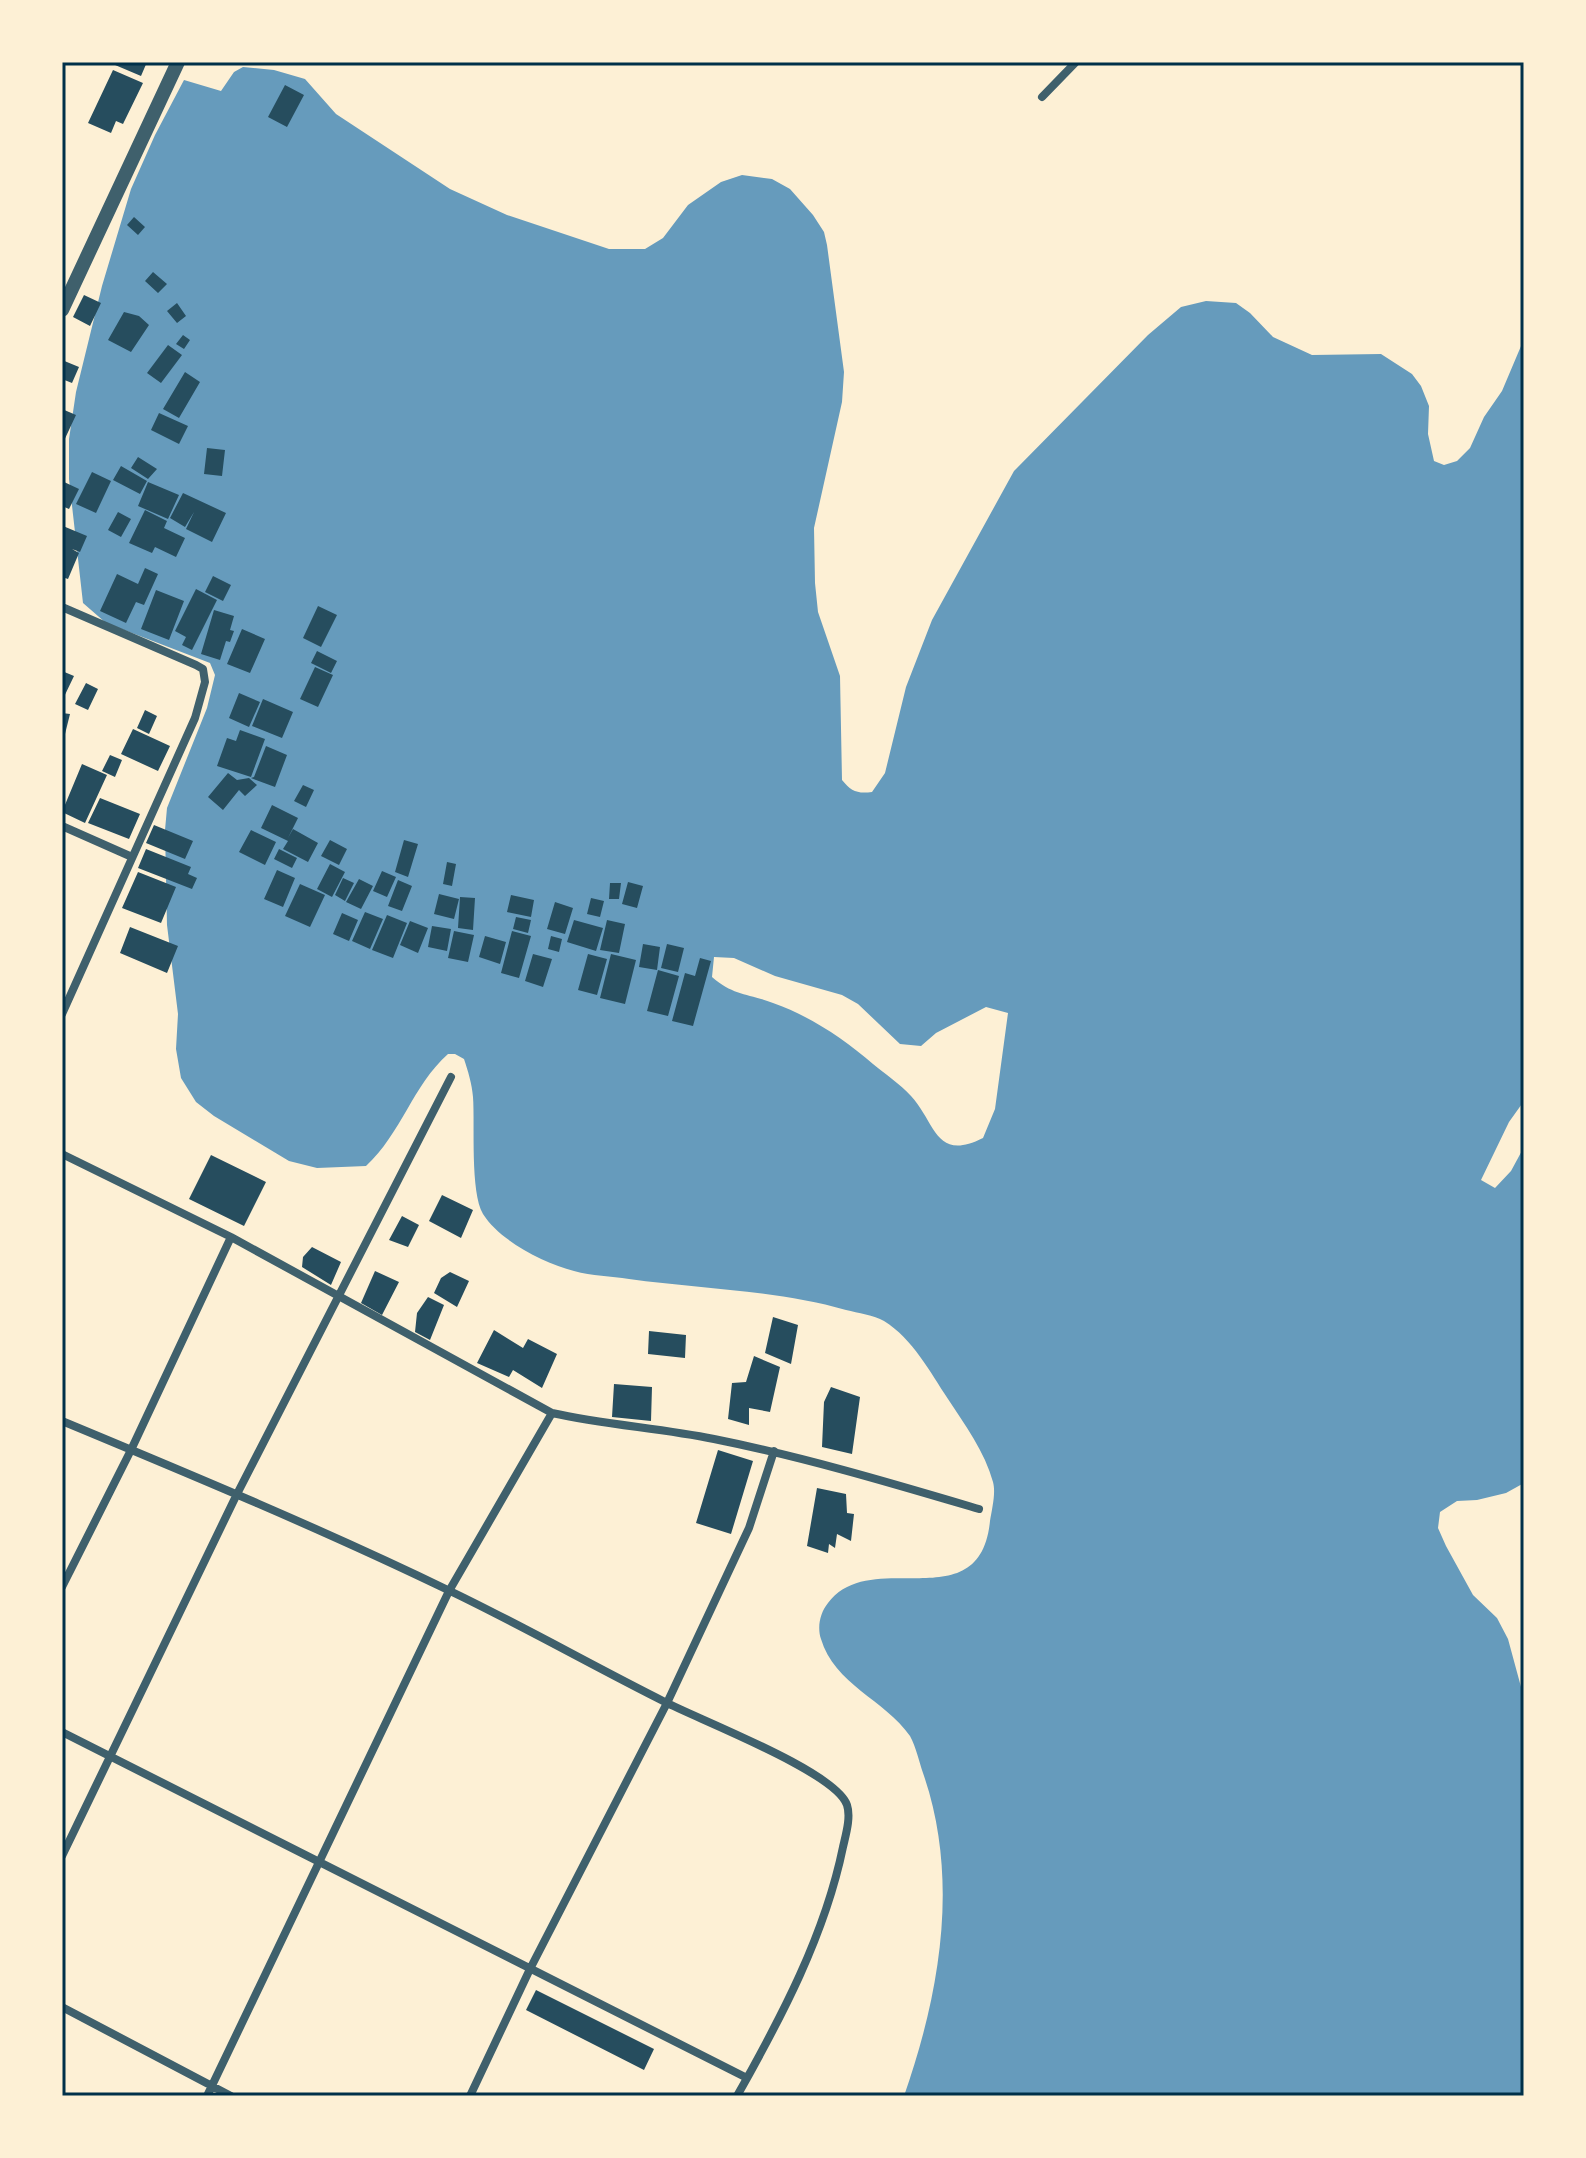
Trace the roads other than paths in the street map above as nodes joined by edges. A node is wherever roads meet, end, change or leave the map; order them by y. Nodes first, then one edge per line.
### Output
1 (178, 62) edge
2 (1076, 62) edge
3 (1042, 97) dead end
4 (62, 310) edge
5 (62, 607) edge
6 (62, 826) edge
7 (132, 857) junction
8 (62, 1014) edge
9 (451, 1077) dead end
10 (62, 1154) edge
11 (231, 1237) junction
12 (337, 1297) junction
13 (552, 1413) junction
14 (62, 1421) edge
15 (131, 1450) junction
16 (774, 1451) junction
17 (236, 1496) junction
18 (979, 1509) dead end
19 (62, 1587) edge
20 (449, 1591) junction
21 (667, 1703) junction
22 (62, 1732) edge
23 (110, 1755) junction
24 (62, 1856) edge
25 (317, 1861) junction
26 (530, 1969) junction
27 (62, 2007) edge
28 (747, 2078) junction
29 (210, 2091) edge
30 (231, 2096) edge
31 (470, 2096) edge
32 (737, 2096) edge

1 - 4 street
2 - 3 street
5 - 7 street
6 - 7 street
7 - 8 street
9 - 12 street
10 - 11 street
11 - 12 street
11 - 15 street
12 - 13 street
12 - 17 street
13 - 16 street
13 - 20 street
14 - 15 street
15 - 17 street
15 - 19 street
16 - 18 street
16 - 21 street
17 - 20 street
17 - 23 street
20 - 21 street
20 - 25 street
21 - 26 street
21 - 28 street
22 - 23 street
23 - 24 street
23 - 25 street
25 - 26 street
25 - 29 street
26 - 28 street
26 - 31 street
27 - 29 street
28 - 32 street
29 - 30 street

